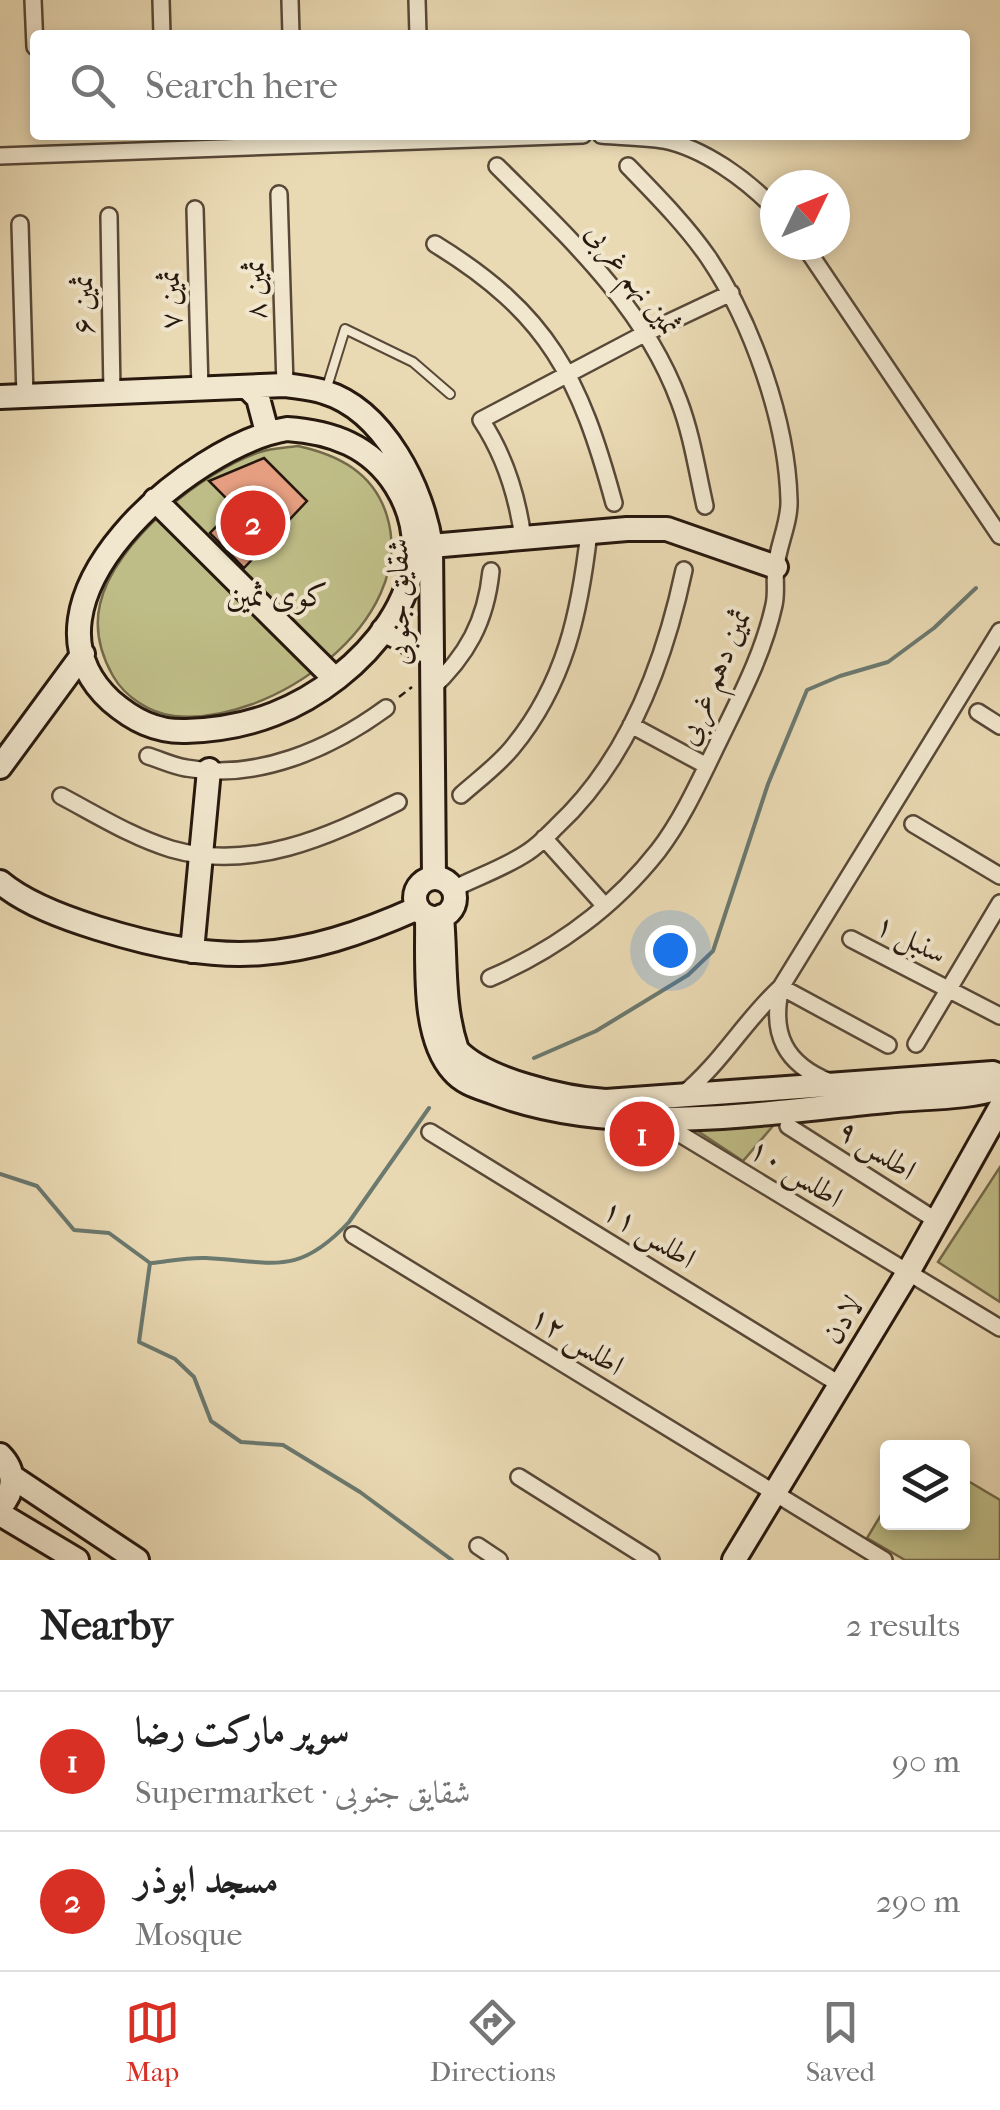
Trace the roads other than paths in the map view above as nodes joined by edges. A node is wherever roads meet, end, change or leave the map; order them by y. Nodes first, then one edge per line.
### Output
1 (33, 0) edge
2 (161, 0) edge
3 (290, 0) edge
4 (417, 0) edge
5 (34, 30) edge
6 (162, 30) edge
7 (291, 30) edge
8 (418, 30) edge
9 (39, 140) edge
10 (293, 140) edge
11 (655, 140) edge
12 (165, 142) edge
13 (40, 154) junction
14 (0, 156) edge
15 (497, 166) dead end
16 (628, 166) dead end
17 (279, 194) dead end
18 (760, 194) edge
19 (195, 209) dead end
20 (109, 216) dead end
21 (20, 224) dead end
22 (435, 244) dead end
23 (814, 260) edge
24 (731, 293) junction
25 (644, 334) junction
26 (568, 372) junction
27 (285, 385) junction
28 (247, 387) junction
29 (200, 389) junction
30 (112, 392) junction
31 (326, 392) junction
32 (450, 394) dead end
33 (26, 396) junction
34 (0, 397) edge
35 (267, 432) junction
36 (155, 500) junction
37 (614, 503) dead end
38 (705, 506) dead end
39 (588, 532) junction
40 (1000, 536) edge
41 (523, 538) junction
42 (431, 546) junction
43 (776, 566) junction
44 (684, 570) dead end
45 (491, 571) dead end
46 (383, 630) junction
47 (1000, 631) edge
48 (83, 654) junction
49 (430, 672) junction
50 (336, 680) junction
51 (386, 708) road end
52 (978, 712) dead end
53 (631, 725) junction
54 (1000, 726) edge
55 (148, 756) dead end
56 (707, 766) junction
57 (0, 768) edge
58 (208, 770) junction
59 (61, 796) dead end
60 (461, 796) dead end
61 (398, 802) dead end
62 (913, 824) dead end
63 (544, 838) junction
64 (200, 854) junction
65 (1000, 876) edge
66 (0, 882) edge
67 (443, 884) junction
68 (1000, 903) edge
69 (604, 905) junction
70 (429, 913) junction
71 (851, 938) dead end
72 (192, 951) junction
73 (490, 978) dead end
74 (781, 987) junction
75 (948, 989) junction
76 (1000, 1016) edge
77 (916, 1044) dead end
78 (888, 1045) dead end
79 (1000, 1076) edge
80 (834, 1084) junction
81 (1000, 1087) edge
82 (680, 1096) junction
83 (1000, 1108) edge
84 (656, 1120) junction
85 (788, 1126) dead end
86 (430, 1132) dead end
87 (937, 1221) junction
88 (353, 1235) dead end
89 (907, 1274) junction
90 (1000, 1328) edge
91 (839, 1384) junction
92 (0, 1454) edge
93 (11, 1476) junction
94 (519, 1477) dead end
95 (773, 1494) junction
96 (0, 1510) edge
97 (478, 1546) dead end
98 (77, 1560) edge
99 (137, 1560) edge
100 (500, 1560) edge
101 (651, 1560) edge
102 (734, 1560) edge
103 (884, 1560) edge

1 - 5 street
2 - 6 street
3 - 7 street
4 - 8 street
9 - 13 street
10 - 12 street
11 - 18 street
12 - 13 street
13 - 14 street
15 - 25 street, ثمین نهم غربی
16 - 24 street, ثمین دهم غربی
17 - 27 street, ثمین ۸
19 - 29 street, ثمین ۷
20 - 30 street, ثمین ۶
21 - 33 street
22 - 26 street
23 - 40 street
24 - 25 street
24 - 43 street, ثمین دهم غربی
25 - 26 street
25 - 38 street, ثمین نهم غربی
26 - 37 street
26 - 41 street
27 - 28 street, شقایق جنوبی
27 - 31 street, شقایق جنوبی
28 - 29 street, شقایق جنوبی
28 - 35 street
29 - 30 street, شقایق جنوبی
30 - 33 street, شقایق جنوبی
31 - 32 lane
31 - 42 street, شقایق جنوبی
33 - 34 street, شقایق جنوبی
35 - 36 street
35 - 46 street
36 - 48 street
36 - 50 street
39 - 41 street
39 - 43 street
39 - 60 street
41 - 42 street
42 - 49 street, شقایق جنوبی
43 - 56 street, ثمین دهم غربی
44 - 53 street
45 - 49 street
46 - 49 street
46 - 50 street
47 - 74 street
48 - 50 street
48 - 57 street
49 - 67 street, شقایق جنوبی
51 - 58 street
52 - 54 street
53 - 56 street
53 - 63 street
55 - 58 street
56 - 69 street, ثمین دهم غربی
58 - 64 street
59 - 64 street
61 - 64 street
62 - 65 street
63 - 67 street
63 - 69 street
64 - 72 street
66 - 72 street
67 - 70 street
67 - 70 street
68 - 75 street
69 - 73 street, ثمین دهم غربی
70 - 72 street
70 - 82 street
70 - 84 street
71 - 75 street, سنبل ۱
74 - 78 street
74 - 80 street
74 - 82 street
75 - 76 street, سنبل ۱
75 - 77 street
79 - 80 street
80 - 82 street
81 - 84 street
83 - 87 street, لادن
84 - 89 street, اطلس ۱۰
85 - 87 street, اطلس ۹
86 - 91 street, اطلس ۱۱
87 - 89 street, لادن
88 - 95 street, اطلس ۱۲
89 - 90 street
89 - 91 street, لادن
91 - 95 street, لادن
92 - 93 street
93 - 96 street
93 - 99 street
94 - 101 street
95 - 102 street, لادن
95 - 103 street, اطلس ۱۲
96 - 98 street
97 - 100 street

